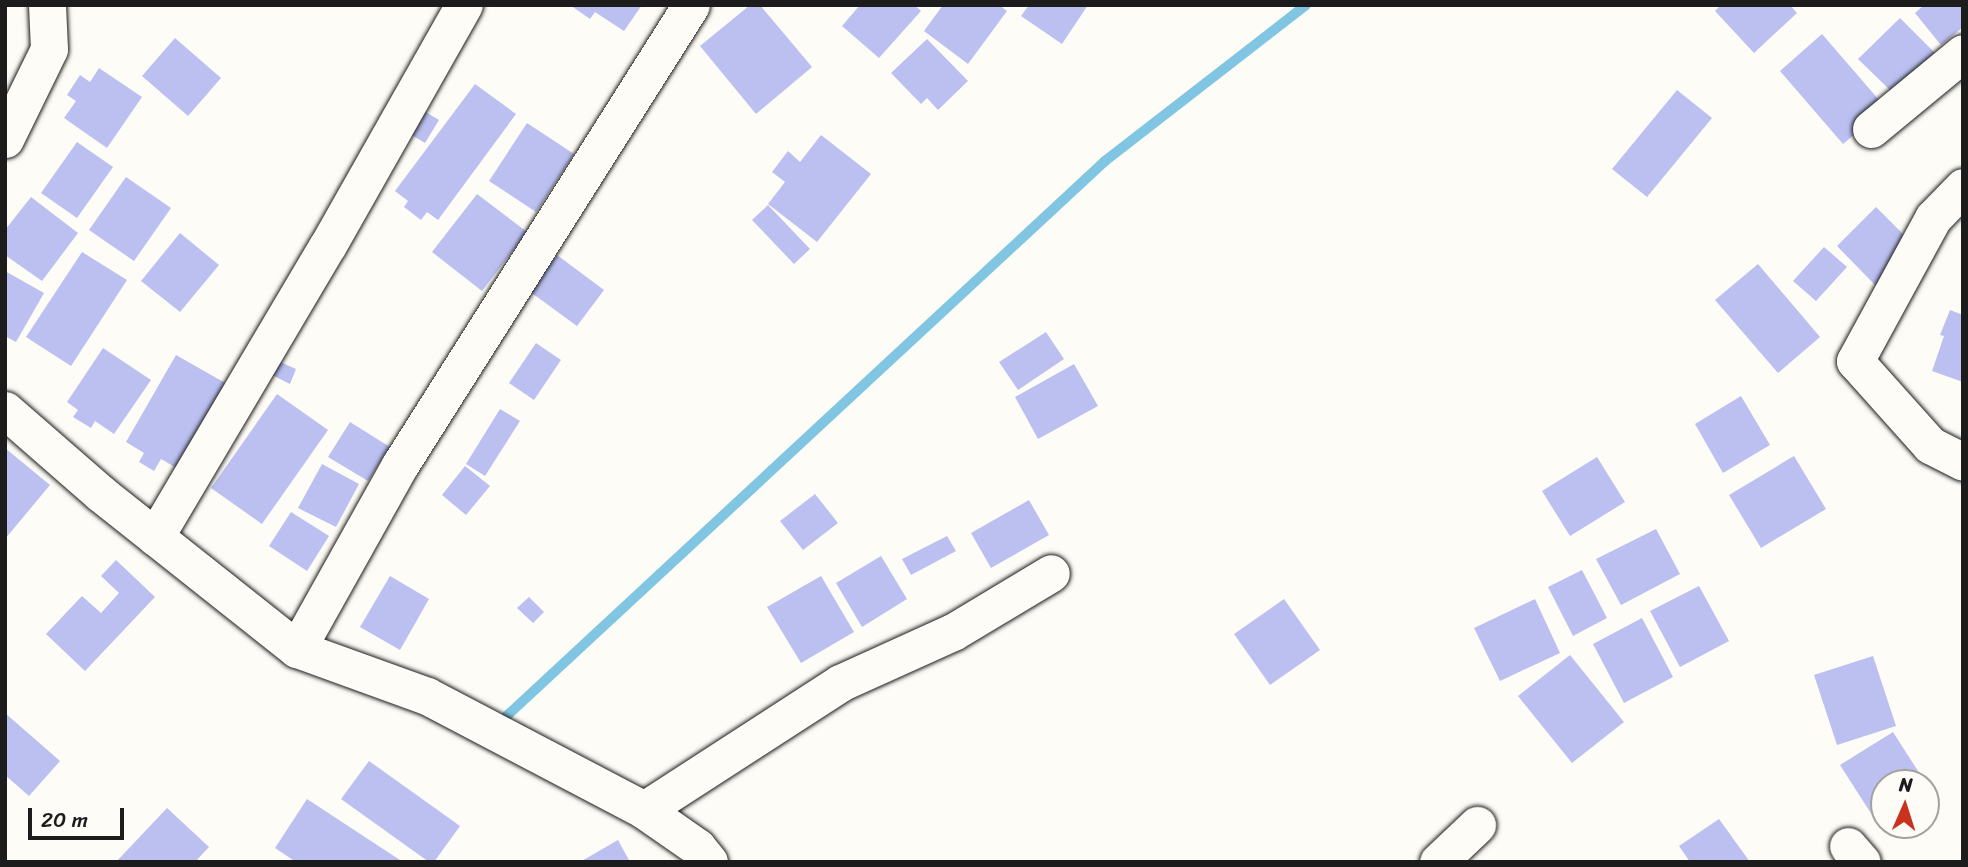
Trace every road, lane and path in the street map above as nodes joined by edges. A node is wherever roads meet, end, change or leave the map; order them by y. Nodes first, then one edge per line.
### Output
1 (47, 5) edge
2 (464, 5) edge
3 (691, 5) edge
4 (1963, 53) edge
5 (1871, 129) dead end
6 (5, 139) edge
7 (1963, 187) edge
8 (5, 410) edge
9 (1963, 462) edge
10 (155, 537) junction
11 (1051, 573) dead end
12 (297, 649) junction
13 (644, 810) junction
14 (1477, 825) dead end
15 (709, 862) edge
16 (1438, 862) edge

1 - 6 street
2 - 10 street
3 - 12 street
4 - 5 street
7 - 9 street
8 - 10 street
10 - 12 street
11 - 13 street
12 - 13 street
13 - 15 street
14 - 16 street

